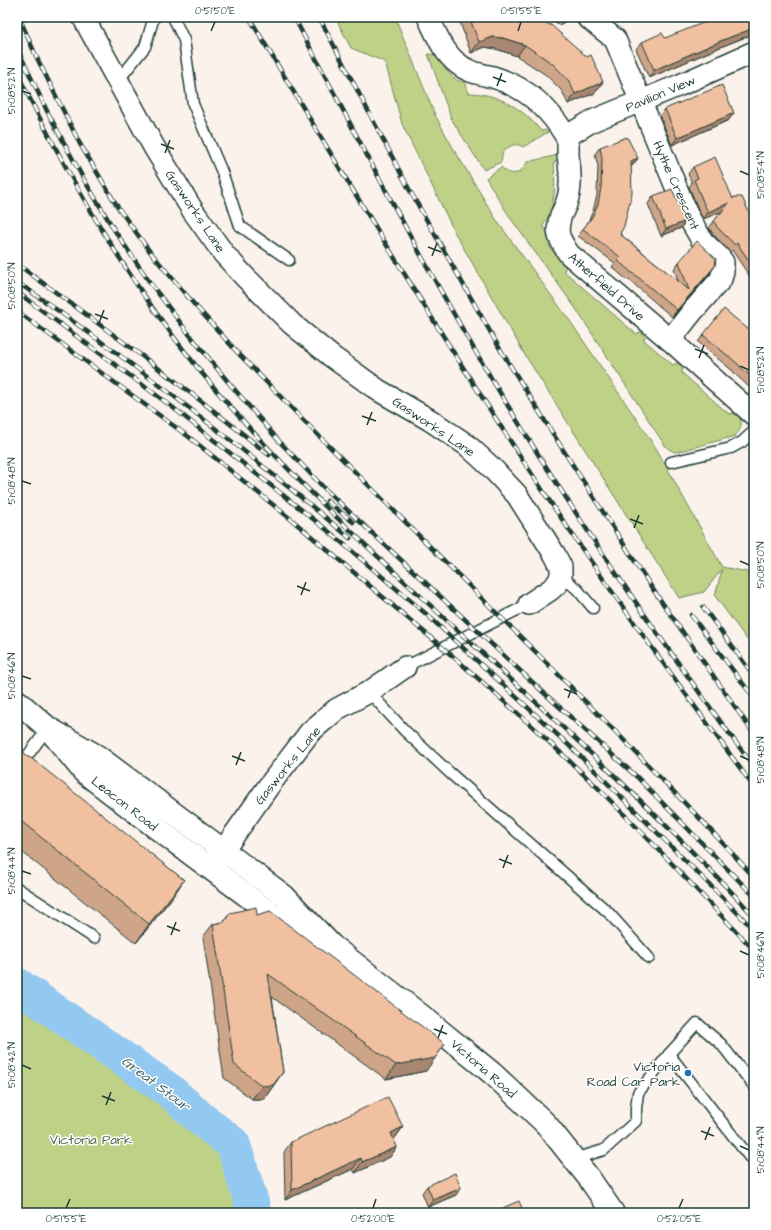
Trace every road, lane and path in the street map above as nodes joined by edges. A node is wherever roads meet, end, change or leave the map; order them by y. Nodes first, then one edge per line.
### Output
1 (82, 17) edge
2 (154, 17) edge
3 (173, 17) edge
4 (428, 17) edge
5 (587, 17) edge
6 (754, 52) edge
7 (118, 82) junction
8 (641, 101) junction
9 (567, 136) junction
10 (289, 260) dead end
11 (670, 340) junction
12 (754, 415) edge
13 (754, 431) edge
14 (671, 462) dead end
15 (561, 576) junction
16 (530, 604) joint
17 (594, 608) dead end
18 (405, 667) joint
19 (369, 692) junction
20 (17, 701) edge
21 (48, 728) junction
22 (17, 770) edge
23 (223, 851) junction
24 (211, 869) junction
25 (17, 888) edge
26 (94, 938) dead end
27 (332, 946) junction
28 (649, 958) dead end
29 (669, 1054) junction
30 (754, 1086) edge
31 (574, 1159) junction
32 (754, 1163) edge
33 (613, 1213) edge

1 - 7 street, Gasworks Lane
2 - 7 lane
3 - 10 lane
4 - 9 street
5 - 8 street, Hythe Crescent
6 - 8 street, Pavilion View
7 - 15 street, Gasworks Lane
8 - 9 street, Pavilion View
8 - 11 street, Hythe Crescent
9 - 11 street, Atherfield Drive
11 - 12 street, Atherfield Drive
13 - 14 lane
15 - 16 street, Gasworks Lane
15 - 17 lane
16 - 18 lane, Gasworks Lane
18 - 19 street, Gasworks Lane
19 - 23 street, Gasworks Lane
19 - 28 lane
20 - 21 street, Leacon Road
21 - 22 lane
21 - 23 street, Leacon Road
21 - 24 street, Leacon Road
23 - 24 street, Gasworks Lane
23 - 27 street, Victoria Road
24 - 27 street, Victoria Road
25 - 26 lane
27 - 31 street, Victoria Road
29 - 30 lane
29 - 31 lane
29 - 32 lane
31 - 33 street, Victoria Road

